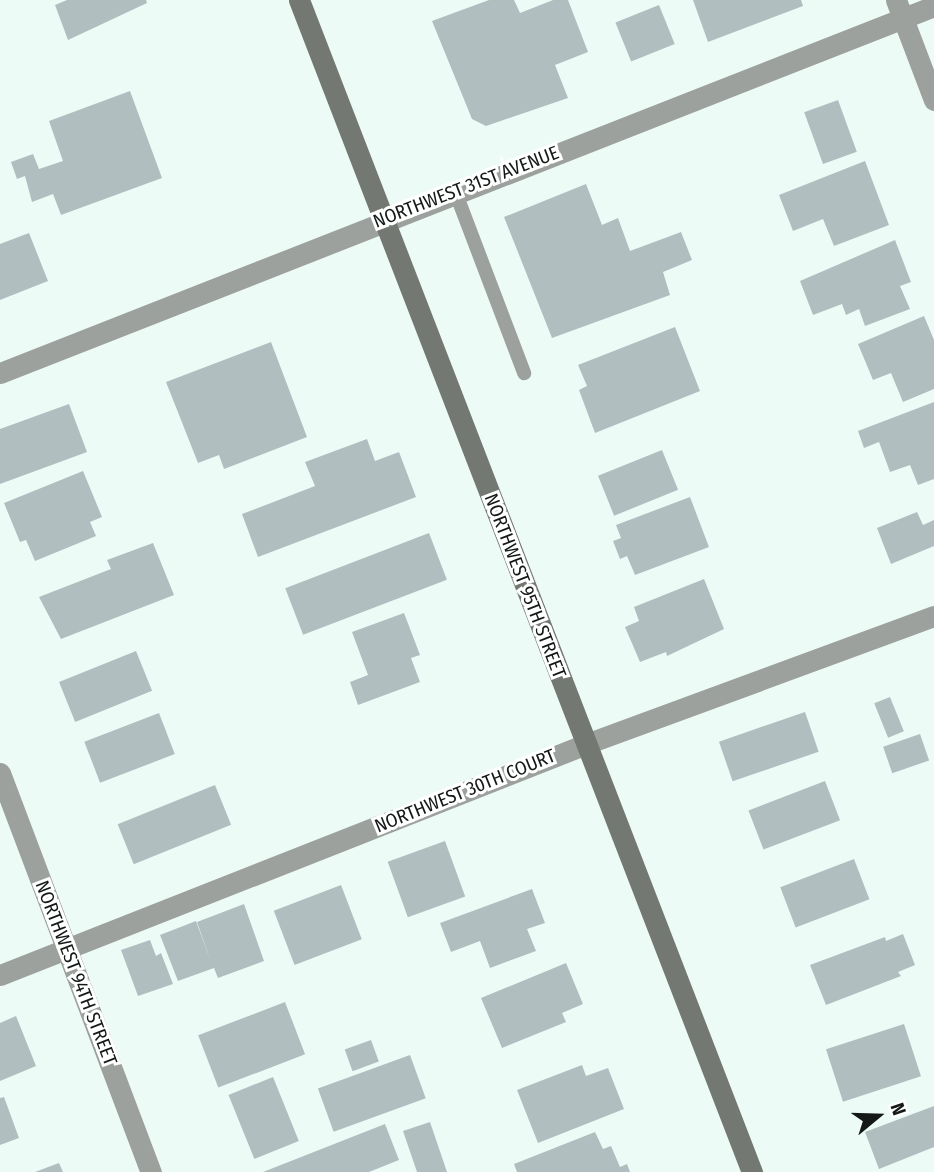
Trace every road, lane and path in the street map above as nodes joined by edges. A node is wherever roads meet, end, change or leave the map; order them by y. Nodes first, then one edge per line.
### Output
1 (299, 0) edge
2 (934, 6) edge
3 (899, 9) edge
4 (934, 100) edge
5 (455, 191) junction
6 (384, 219) junction
7 (0, 373) edge
8 (524, 373) dead end
9 (934, 616) edge
10 (586, 744) junction
11 (0, 773) edge
12 (67, 949) junction
13 (0, 975) edge
14 (151, 1172) edge
15 (752, 1172) edge

1 - 6 street, NORTHWEST 95TH STREET
2 - 3 street, NORTHWEST 31ST AVENUE
3 - 4 street
3 - 5 street, NORTHWEST 31ST AVENUE
5 - 6 street, NORTHWEST 31ST AVENUE
5 - 8 lane
6 - 7 street, NORTHWEST 31ST AVENUE
6 - 10 street, NORTHWEST 95TH STREET
9 - 10 street, NORTHWEST 30TH COURT
10 - 12 street, NORTHWEST 30TH COURT
10 - 15 street, NORTHWEST 95TH STREET
11 - 12 street, NORTHWEST 94TH STREET
12 - 13 street, NORTHWEST 30TH COURT
12 - 14 street, NORTHWEST 94TH STREET

